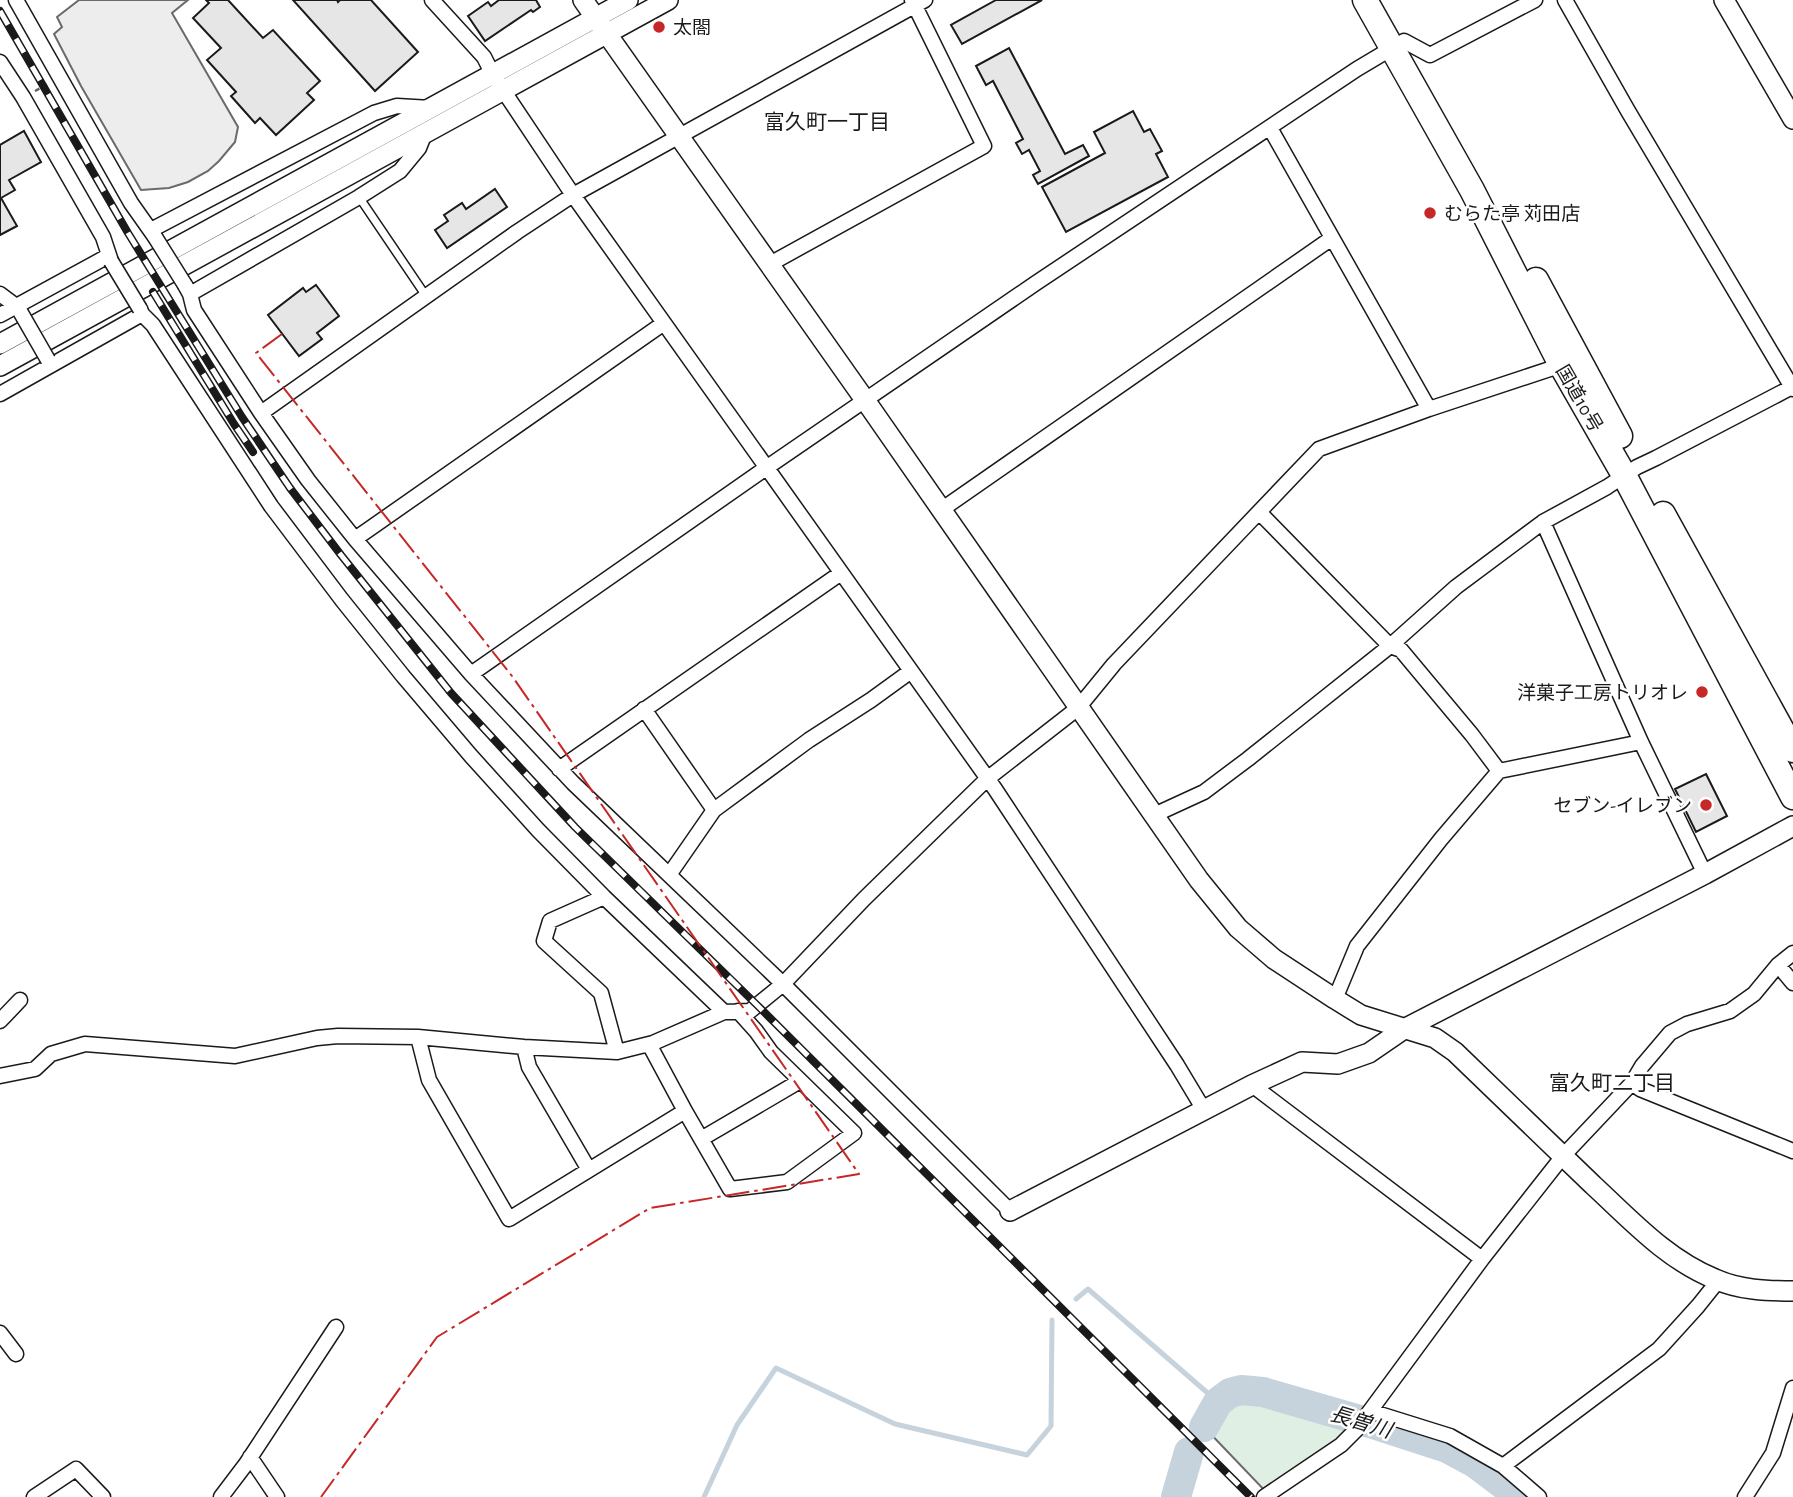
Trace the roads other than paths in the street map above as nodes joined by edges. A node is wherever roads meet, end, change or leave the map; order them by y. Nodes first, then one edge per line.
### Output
1 (16, 0) edge
2 (432, 0) edge
3 (583, 0) edge
4 (628, 0) edge
5 (668, 0) edge
6 (1365, 0) edge
7 (1382, 0) edge
8 (1535, 0) edge
9 (1565, 0) edge
10 (1724, 0) edge
11 (918, 2) edge
12 (595, 18) junction
13 (607, 34) junction
14 (1398, 45) junction
15 (0, 62) edge
16 (498, 82) junction
17 (432, 108) junction
18 (1793, 120) edge
19 (1269, 128) junction
20 (425, 133) junction
21 (679, 136) junction
22 (573, 195) junction
23 (359, 197) junction
24 (153, 234) junction
25 (1332, 238) junction
26 (110, 258) junction
27 (768, 265) junction
28 (188, 290) junction
29 (0, 294) edge
30 (426, 297) junction
31 (19, 309) junction
32 (141, 311) junction
33 (0, 315) edge
34 (664, 323) junction
35 (0, 344) edge
36 (1570, 362) junction
37 (49, 363) junction
38 (0, 366) edge
39 (1792, 388) edge
40 (0, 394) edge
41 (865, 400) junction
42 (1429, 408) junction
43 (261, 413) junction
44 (766, 468) junction
45 (1631, 471) junction
46 (941, 510) junction
47 (1259, 512) junction
48 (1543, 522) junction
49 (355, 539) junction
50 (841, 573) junction
51 (1390, 646) junction
52 (911, 671) junction
53 (471, 674) junction
54 (1079, 708) junction
55 (644, 709) junction
56 (1641, 742) junction
57 (1793, 750) edge
58 (559, 769) junction
59 (1499, 771) junction
60 (987, 779) junction
61 (1793, 797) edge
62 (714, 810) junction
63 (1154, 815) junction
64 (1793, 826) edge
65 (1705, 874) junction
66 (669, 875) junction
67 (604, 897) junction
68 (1793, 953) edge
69 (1778, 965) junction
70 (1793, 983) edge
71 (783, 984) junction
72 (1335, 999) junction
73 (20, 1000) dead end
74 (731, 1012) junction
75 (0, 1021) edge
76 (1404, 1030) junction
77 (418, 1037) junction
78 (649, 1044) junction
79 (524, 1047) junction
80 (617, 1052) junction
81 (0, 1076) edge
82 (800, 1081) junction
83 (1632, 1083) junction
84 (1252, 1086) junction
85 (1204, 1110) junction
86 (685, 1111) junction
87 (701, 1139) junction
88 (1793, 1151) edge
89 (1563, 1156) junction
90 (589, 1170) junction
91 (1010, 1211) joint
92 (1482, 1259) junction
93 (1718, 1281) junction
94 (1793, 1291) edge
95 (336, 1327) dead end
96 (0, 1333) edge
97 (16, 1354) dead end
98 (1793, 1388) edge
99 (1369, 1413) junction
100 (1790, 1414) edge
101 (250, 1457) junction
102 (1503, 1466) junction
103 (34, 1497) edge
104 (103, 1497) edge
105 (221, 1497) edge
106 (277, 1497) edge
107 (1264, 1497) edge
108 (1539, 1497) edge
109 (1745, 1497) edge

1 - 24 street
2 - 16 street
3 - 12 street
4 - 12 street
5 - 13 street
6 - 14 highway, 国道10号
7 - 14 highway, 国道10号
8 - 14 street
9 - 39 street
10 - 18 street
11 - 21 street
11 - 27 street
12 - 13 street
12 - 16 street
13 - 16 street
13 - 21 street
14 - 19 street
14 - 36 highway, 国道10号
15 - 26 street
16 - 17 street
16 - 20 street
16 - 22 street
17 - 24 street
17 - 35 street
19 - 25 street
19 - 41 street
20 - 23 street
20 - 38 street
21 - 22 street
21 - 27 street
22 - 30 street
22 - 34 street
23 - 28 street
23 - 30 lane
24 - 28 street, bridge
25 - 42 street
25 - 46 street
26 - 31 street
26 - 32 street, bridge
27 - 41 street
28 - 43 street
29 - 31 street
30 - 43 street
31 - 33 street
31 - 37 street, bridge
32 - 37 street
32 - 67 street
34 - 44 street
34 - 49 street
36 - 42 street
36 - 45 highway, 国道10号
37 - 40 street
39 - 45 street
41 - 44 street
41 - 46 street
42 - 47 street
43 - 49 street
44 - 50 street
44 - 53 street
45 - 48 street
45 - 57 highway, 国道10号
45 - 61 highway, 国道10号
46 - 54 street
47 - 51 street
47 - 54 street
48 - 51 street
48 - 56 street
49 - 53 street
50 - 52 street
50 - 55 street
51 - 59 street
51 - 63 street
52 - 60 street
52 - 62 street
53 - 58 street
54 - 60 street
54 - 63 street
55 - 58 street
55 - 62 street
56 - 59 street
56 - 65 street
58 - 66 street
59 - 72 street
60 - 71 street
60 - 85 street
62 - 66 street
63 - 72 street
64 - 65 street
65 - 76 street
66 - 71 street
67 - 74 street
67 - 80 street
68 - 69 street
69 - 70 street
69 - 83 street
71 - 74 street
71 - 91 street
72 - 76 street
73 - 75 street
74 - 78 street
74 - 82 street
76 - 84 street
76 - 89 street
77 - 79 street
77 - 81 street
77 - 90 street
78 - 80 street
78 - 86 street
79 - 80 street
79 - 90 street
82 - 87 street
82 - 87 street
83 - 88 street
83 - 89 street
84 - 85 street
84 - 92 street
85 - 91 street
86 - 87 street
86 - 90 street
89 - 92 street
89 - 93 street
92 - 99 street
93 - 94 street
93 - 102 street
95 - 101 street
96 - 97 street
98 - 100 street
99 - 102 street
99 - 107 street
100 - 109 street
101 - 105 street
101 - 106 street
102 - 108 street
103 - 104 street

